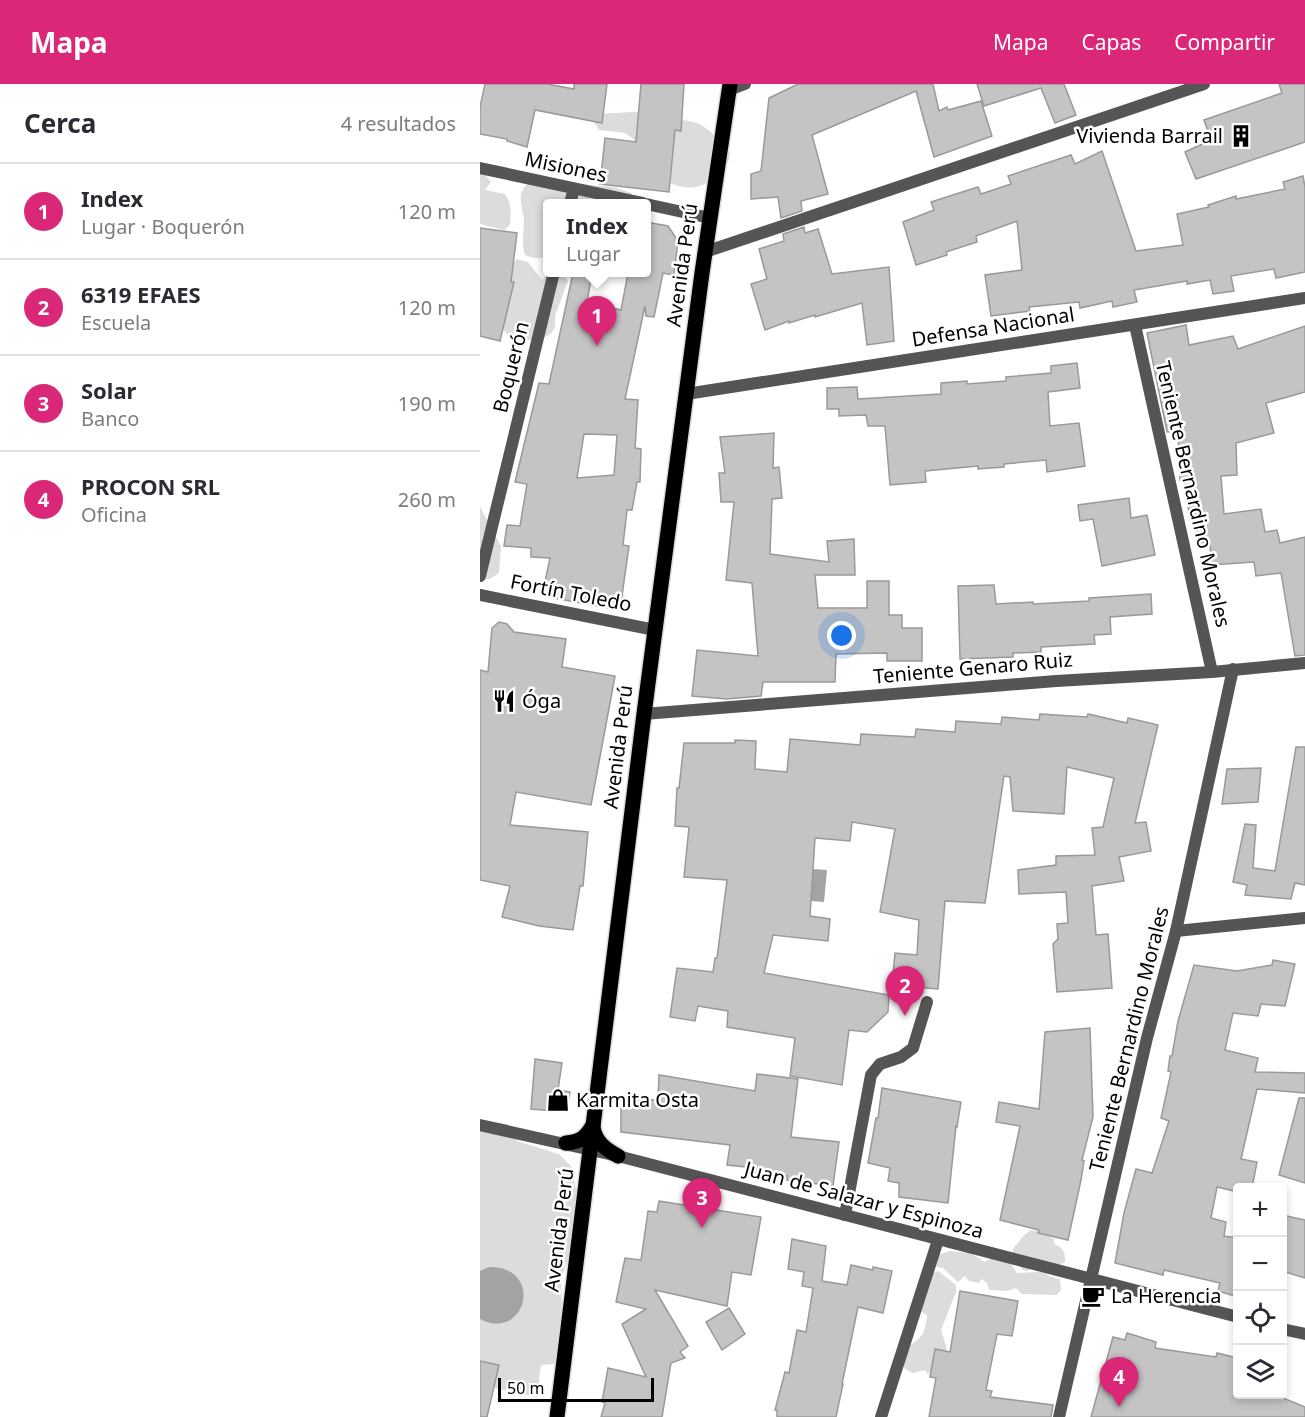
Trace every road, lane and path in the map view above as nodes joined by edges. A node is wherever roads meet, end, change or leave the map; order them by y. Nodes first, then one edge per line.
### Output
1 (746, 84) edge
2 (1204, 84) edge
3 (729, 87) edge
4 (480, 168) edge
5 (574, 189) junction
6 (571, 199) edge
7 (621, 199) edge
8 (651, 205) edge
9 (710, 218) junction
10 (705, 252) junction
11 (553, 277) edge
12 (1305, 298) edge
13 (1135, 325) junction
14 (686, 394) junction
15 (480, 576) edge
16 (480, 595) edge
17 (655, 630) junction
18 (1305, 663) edge
19 (1233, 669) junction
20 (1212, 672) junction
21 (644, 714) junction
22 (1305, 918) edge
23 (1176, 931) junction
24 (927, 1002) dead end
25 (480, 1125) edge
26 (593, 1125) junction
27 (566, 1143) junction
28 (590, 1149) junction
29 (618, 1155) junction
30 (588, 1168) junction
31 (845, 1215) junction
32 (938, 1240) junction
33 (1092, 1281) junction
34 (1233, 1316) edge
35 (1287, 1330) edge
36 (1305, 1334) edge
37 (557, 1417) edge
38 (881, 1417) edge
39 (1059, 1417) edge

1 - 3 street
2 - 10 street
3 - 9 main road, Avenida Perú
4 - 5 street, Misiones
5 - 6 street
5 - 7 street, Misiones
8 - 9 street, Misiones
9 - 10 main road, Avenida Perú
10 - 14 main road, Avenida Perú
11 - 15 street, Boquerón
12 - 13 street, Defensa Nacional
13 - 14 street, Defensa Nacional
13 - 20 street, Teniente Bernardino Morales
14 - 17 main road, Avenida Perú
16 - 17 street, Fortín Toledo
17 - 21 main road, Avenida Perú
18 - 19 street, Teniente Genaro Ruiz
19 - 20 street, Teniente Genaro Ruiz
19 - 23 street, Teniente Bernardino Morales
20 - 21 street, Teniente Genaro Ruiz
21 - 26 main road, Avenida Perú
22 - 23 street
23 - 33 street, Teniente Bernardino Morales
24 - 31 street
25 - 27 street, Juan de Salazar y Espinoza
26 - 27 main road
26 - 28 main road, Avenida Perú
26 - 29 main road
27 - 28 street, Juan de Salazar y Espinoza
27 - 30 main road
28 - 29 street, Juan de Salazar y Espinoza
28 - 30 main road, Avenida Perú
29 - 31 street, Juan de Salazar y Espinoza
30 - 37 main road, Avenida Perú
31 - 32 street, Juan de Salazar y Espinoza
32 - 33 street, Juan de Salazar y Espinoza
32 - 38 street
33 - 34 street, Juan de Salazar y Espinoza
33 - 39 street, Teniente Bernardino Morales
35 - 36 street

